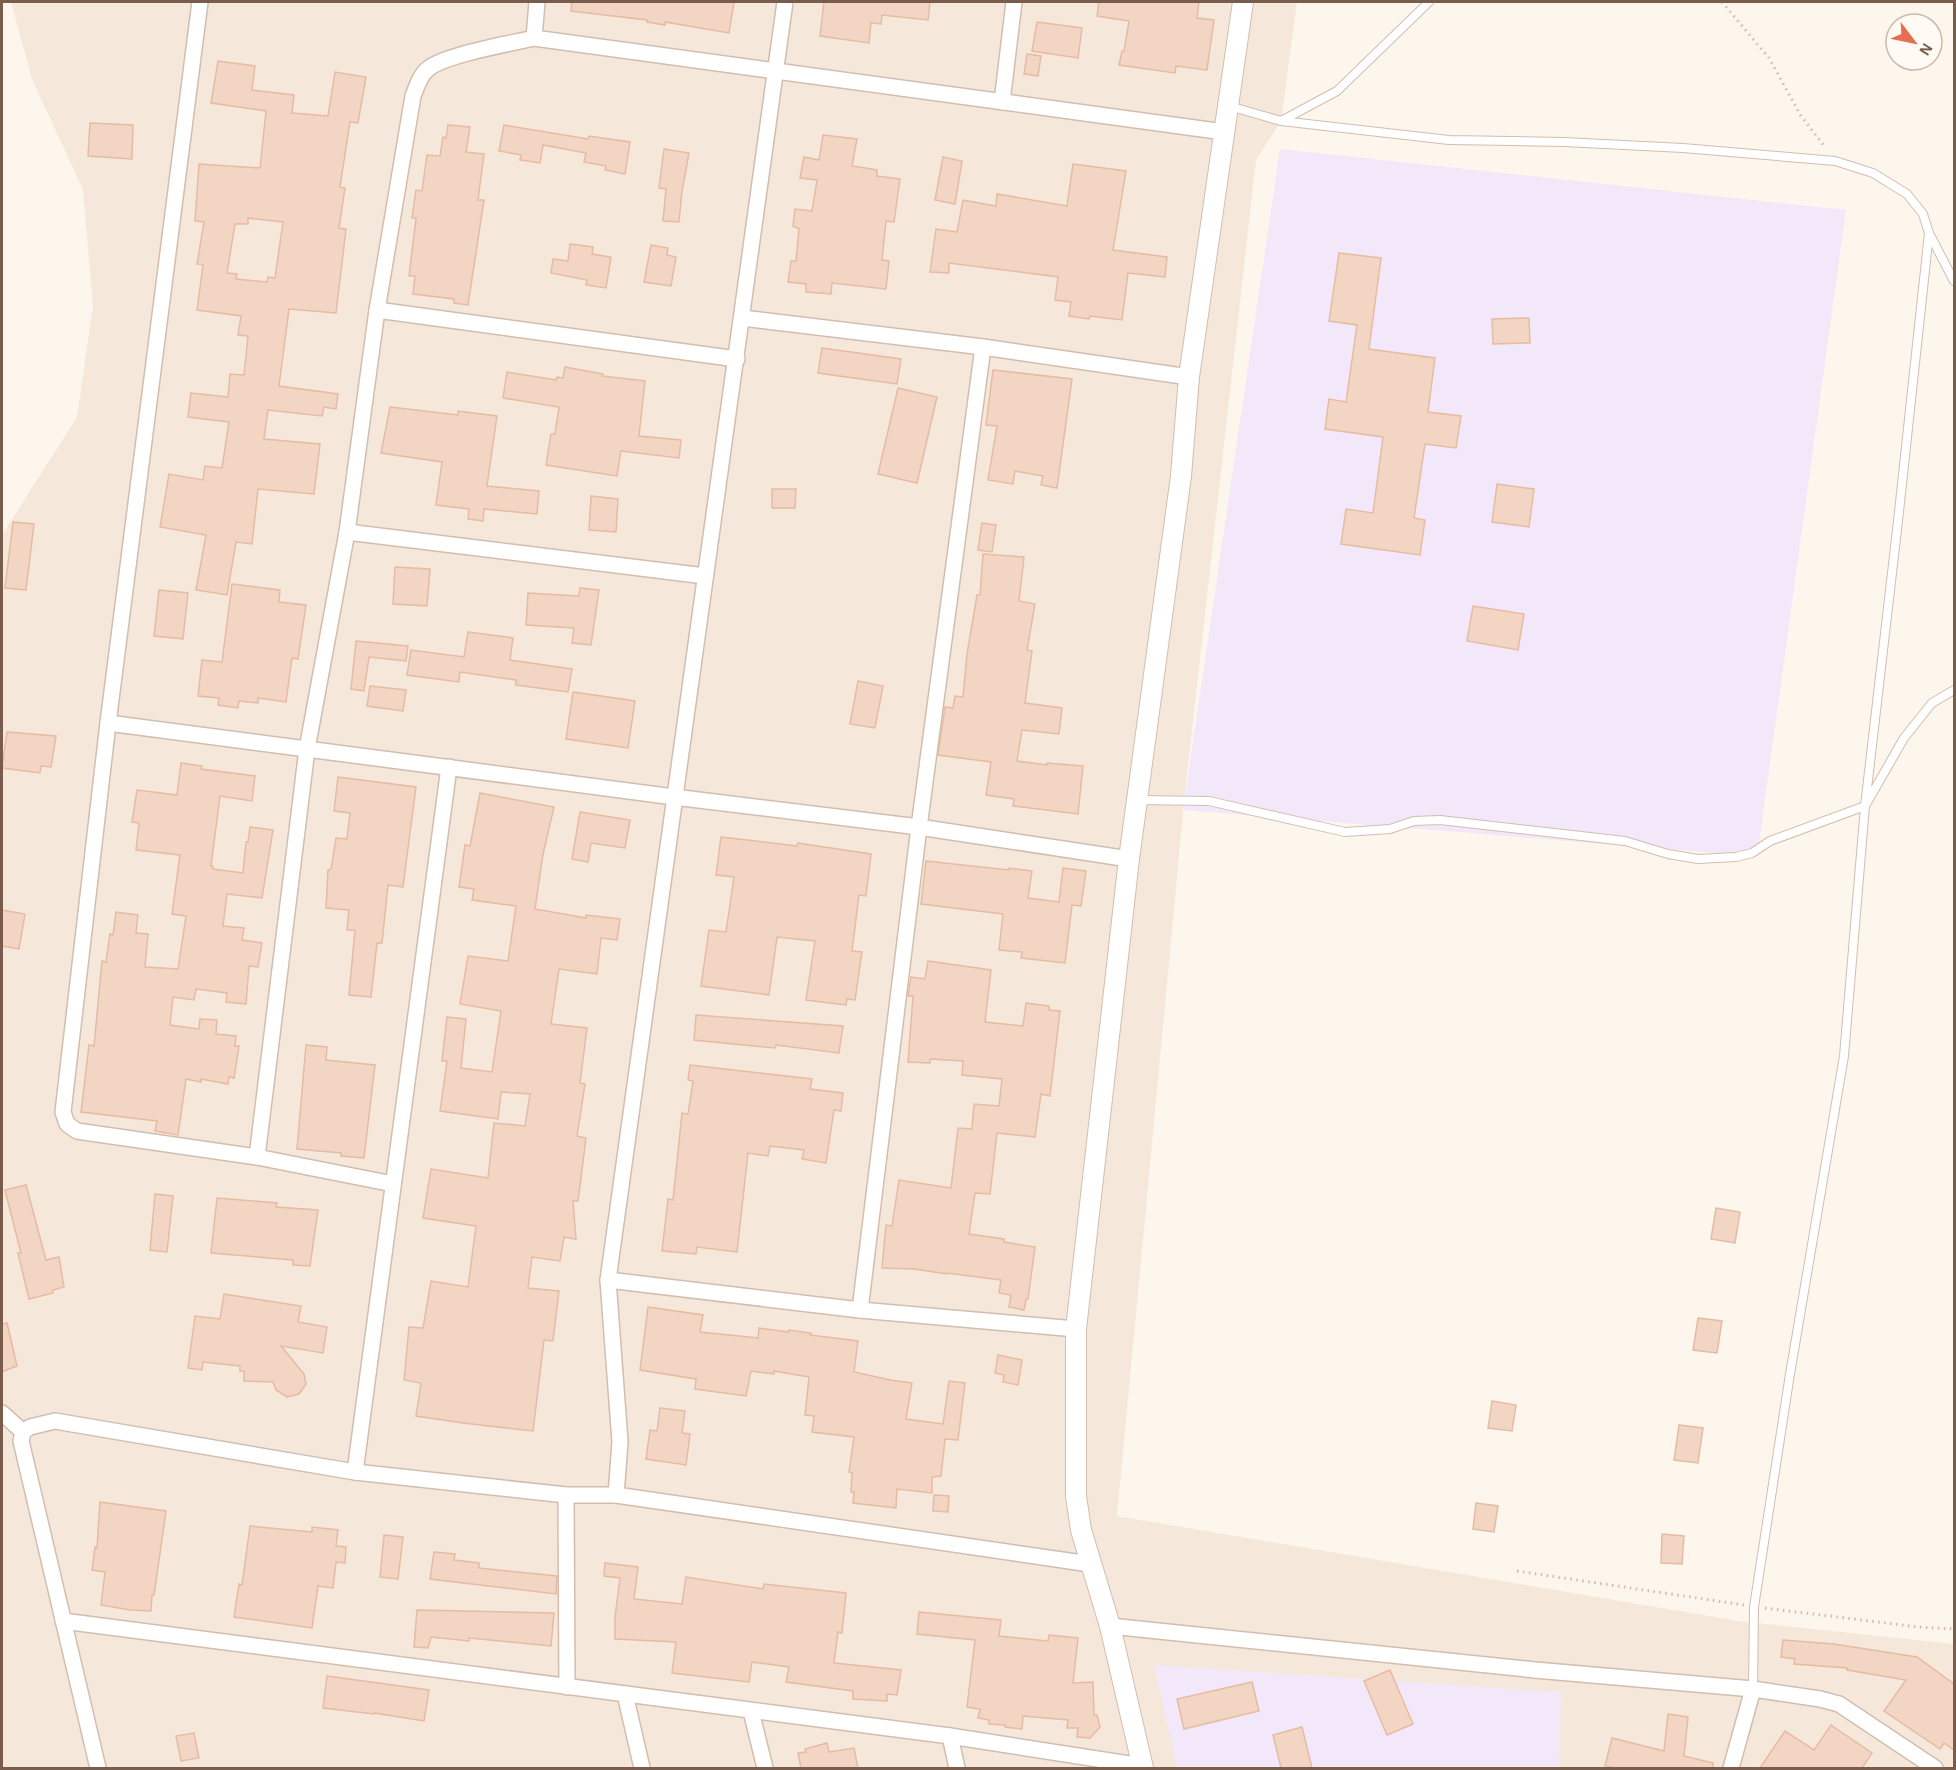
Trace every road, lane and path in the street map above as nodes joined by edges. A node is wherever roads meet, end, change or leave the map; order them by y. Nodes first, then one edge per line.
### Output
1 (200, 2) edge
2 (537, 2) edge
3 (785, 2) edge
4 (1014, 2) edge
5 (1243, 2) edge
6 (1429, 2) edge
7 (1722, 2) edge
8 (534, 38) junction
9 (777, 72) junction
10 (1002, 102) junction
11 (1228, 106) junction
12 (1281, 121) junction
13 (1224, 132) junction
14 (1835, 161) junction
15 (1929, 233) junction
16 (1954, 281) edge
17 (378, 310) junction
18 (742, 318) junction
19 (983, 347) junction
20 (737, 359) junction
21 (1189, 377) junction
22 (347, 532) junction
23 (705, 576) junction
24 (1954, 690) edge
25 (108, 723) junction
26 (307, 749) junction
27 (449, 767) junction
28 (674, 797) junction
29 (1137, 800) junction
30 (1865, 806) junction
31 (919, 827) junction
32 (1130, 860) junction
33 (257, 1157) junction
34 (393, 1184) junction
35 (608, 1280) junction
36 (860, 1310) junction
37 (1076, 1329) junction
38 (2, 1413) edge
39 (22, 1432) junction
40 (355, 1472) junction
41 (566, 1495) junction
42 (615, 1496) junction
43 (1090, 1564) junction
44 (1517, 1571) dead end
45 (1755, 1607) junction
46 (63, 1621) junction
47 (1110, 1626) junction
48 (1954, 1629) edge
49 (567, 1687) junction
50 (1753, 1689) junction
51 (625, 1694) junction
52 (751, 1711) junction
53 (950, 1736) junction
54 (1142, 1767) edge
55 (98, 1768) edge
56 (642, 1768) edge
57 (765, 1768) edge
58 (957, 1768) edge
59 (1731, 1768) edge
60 (1935, 1768) edge

1 - 25 street
2 - 8 street
3 - 9 street
4 - 10 street
5 - 11 street
6 - 12 lane
7 - 14 path
8 - 9 street
8 - 17 street
9 - 10 street
9 - 18 street
10 - 13 street
11 - 12 lane
11 - 13 street
12 - 14 lane
13 - 21 street
14 - 15 lane
15 - 16 lane
15 - 30 lane
17 - 20 street
17 - 22 street
18 - 19 street
18 - 20 street
19 - 21 street
19 - 31 street
20 - 23 street
21 - 29 street
22 - 23 street
22 - 26 street
23 - 28 street
24 - 30 lane
25 - 26 street
25 - 33 street
26 - 27 street
26 - 33 street
27 - 28 street
27 - 34 street
28 - 31 street
28 - 35 street
29 - 30 lane
29 - 32 street
30 - 45 lane
31 - 32 street
31 - 36 street
32 - 37 street
33 - 34 street
34 - 40 street
35 - 36 street
35 - 42 street
36 - 37 street
37 - 43 street
38 - 39 street
39 - 40 street
39 - 46 street
40 - 41 street
41 - 42 street
41 - 49 street
42 - 43 street
43 - 47 street
44 - 45 path
45 - 48 path
45 - 50 lane
46 - 49 street
46 - 55 street
47 - 50 street
47 - 54 street
49 - 51 street
50 - 59 street
50 - 60 street
51 - 52 street
51 - 56 street
52 - 53 street
52 - 57 street
53 - 54 street
53 - 58 street

